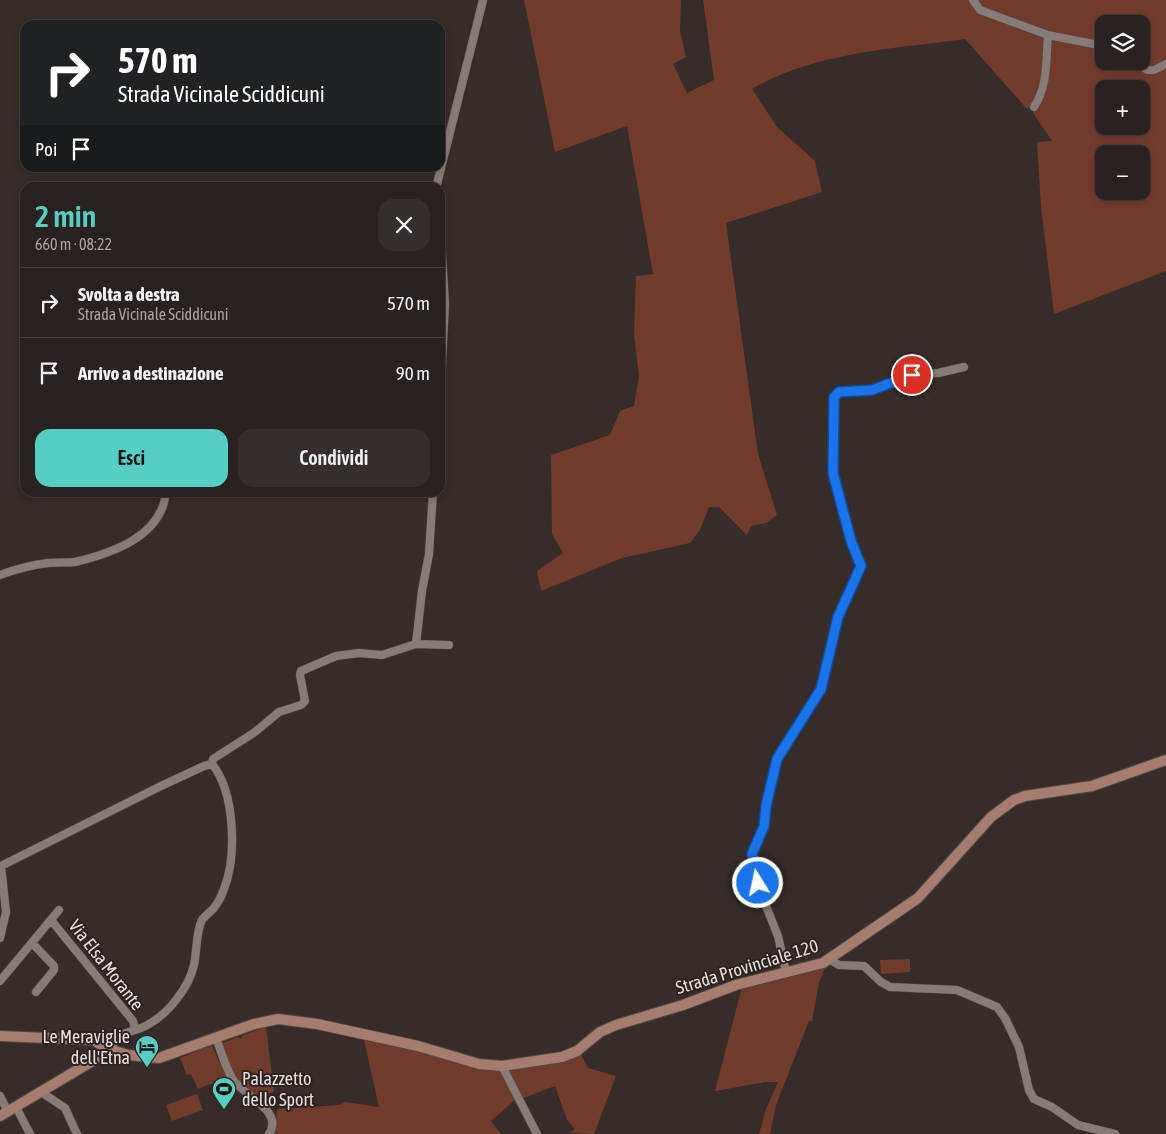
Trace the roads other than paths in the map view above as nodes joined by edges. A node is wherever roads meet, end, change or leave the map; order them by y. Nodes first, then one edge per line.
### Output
1 (483, 0) edge
2 (973, 0) edge
3 (1048, 35) junction
4 (1095, 44) edge
5 (1166, 64) edge
6 (1150, 70) edge
7 (1034, 107) dead end
8 (445, 152) edge
9 (964, 367) dead end
10 (165, 497) edge
11 (433, 497) edge
12 (0, 575) edge
13 (416, 644) junction
14 (449, 645) dead end
15 (1166, 760) edge
16 (212, 764) junction
17 (59, 910) dead end
18 (51, 920) junction
19 (0, 938) edge
20 (32, 943) junction
21 (829, 959) junction
22 (786, 972) junction
23 (0, 981) edge
24 (36, 992) dead end
25 (135, 1029) junction
26 (0, 1036) edge
27 (216, 1038) junction
28 (109, 1052) junction
29 (502, 1066) junction
30 (42, 1092) junction
31 (0, 1096) edge
32 (8, 1112) edge
33 (30, 1134) edge
34 (77, 1134) edge
35 (269, 1134) edge
36 (537, 1134) edge
37 (1115, 1134) edge

1 - 8 street
2 - 3 street
3 - 4 street
3 - 7 street
5 - 6 street
9 - 22 street
10 - 12 street
11 - 13 street
13 - 14 street
13 - 16 street
15 - 21 street, Strada Provinciale 120
16 - 19 street
16 - 25 street
17 - 18 street
18 - 20 street
18 - 25 street, Via Elsa Morante
20 - 23 street
20 - 24 street
21 - 22 street, Strada Provinciale 120
21 - 37 street
22 - 29 street, Strada Provinciale 120
25 - 28 street
26 - 28 street
27 - 28 street, Strada Provinciale 120
27 - 29 street, Strada Provinciale 120
27 - 35 street
28 - 30 street
29 - 36 street
30 - 32 street
30 - 34 street
31 - 32 street
32 - 33 street

